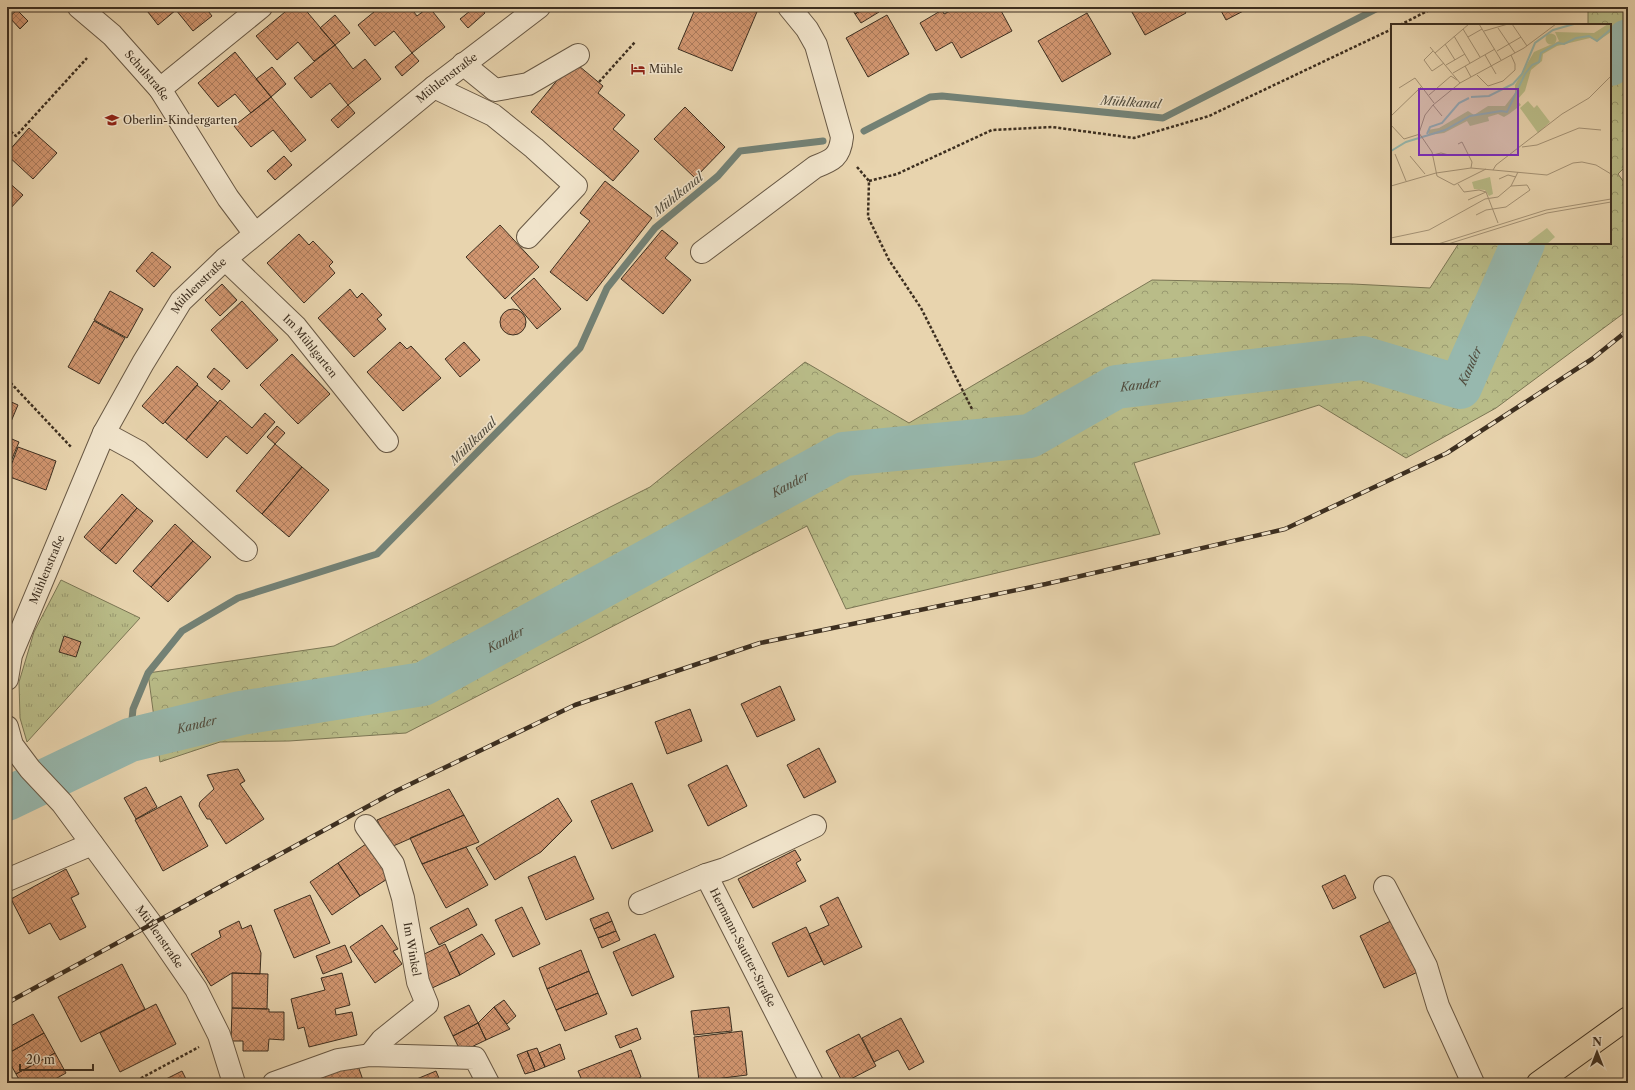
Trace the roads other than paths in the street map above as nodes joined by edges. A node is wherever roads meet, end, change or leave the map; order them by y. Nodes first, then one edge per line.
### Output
1 (79, 7) edge
2 (261, 7) edge
3 (539, 7) edge
4 (789, 7) edge
5 (578, 55) dead end
6 (463, 64) junction
7 (434, 87) junction
8 (160, 90) junction
9 (255, 234) junction
10 (528, 237) dead end
11 (702, 252) dead end
12 (225, 259) junction
13 (104, 433) junction
14 (387, 441) dead end
15 (246, 550) dead end
16 (7, 679) edge
17 (9, 740) edge
18 (366, 826) dead end
19 (815, 826) dead end
20 (92, 844) junction
21 (706, 875) junction
22 (7, 880) edge
23 (1385, 887) dead end
24 (640, 903) dead end
25 (1628, 1018) edge
26 (370, 1055) junction
27 (234, 1083) edge
28 (274, 1083) edge
29 (488, 1083) edge
30 (812, 1083) edge
31 (1473, 1083) edge
32 (1538, 1083) edge

1 - 8 street, Schulstraße
2 - 8 street
3 - 6 street, Mühlenstraße
4 - 11 street
5 - 6 street
6 - 7 street, Mühlenstraße
7 - 9 street, Mühlenstraße
7 - 10 street
8 - 9 street, Schulstraße
9 - 12 street, Mühlenstraße
12 - 13 street, Mühlenstraße
12 - 14 street, Im Mühlgarten
13 - 15 street
13 - 16 street, Mühlenstraße
17 - 20 street, Mühlenstraße
18 - 26 street, Im Winkel
19 - 21 street
20 - 22 street
20 - 27 street, Mühlenstraße
21 - 24 street, Hermann-Sautter-Straße
21 - 30 street, Hermann-Sautter-Straße
23 - 31 street
25 - 32 main road
26 - 28 street
26 - 29 street

